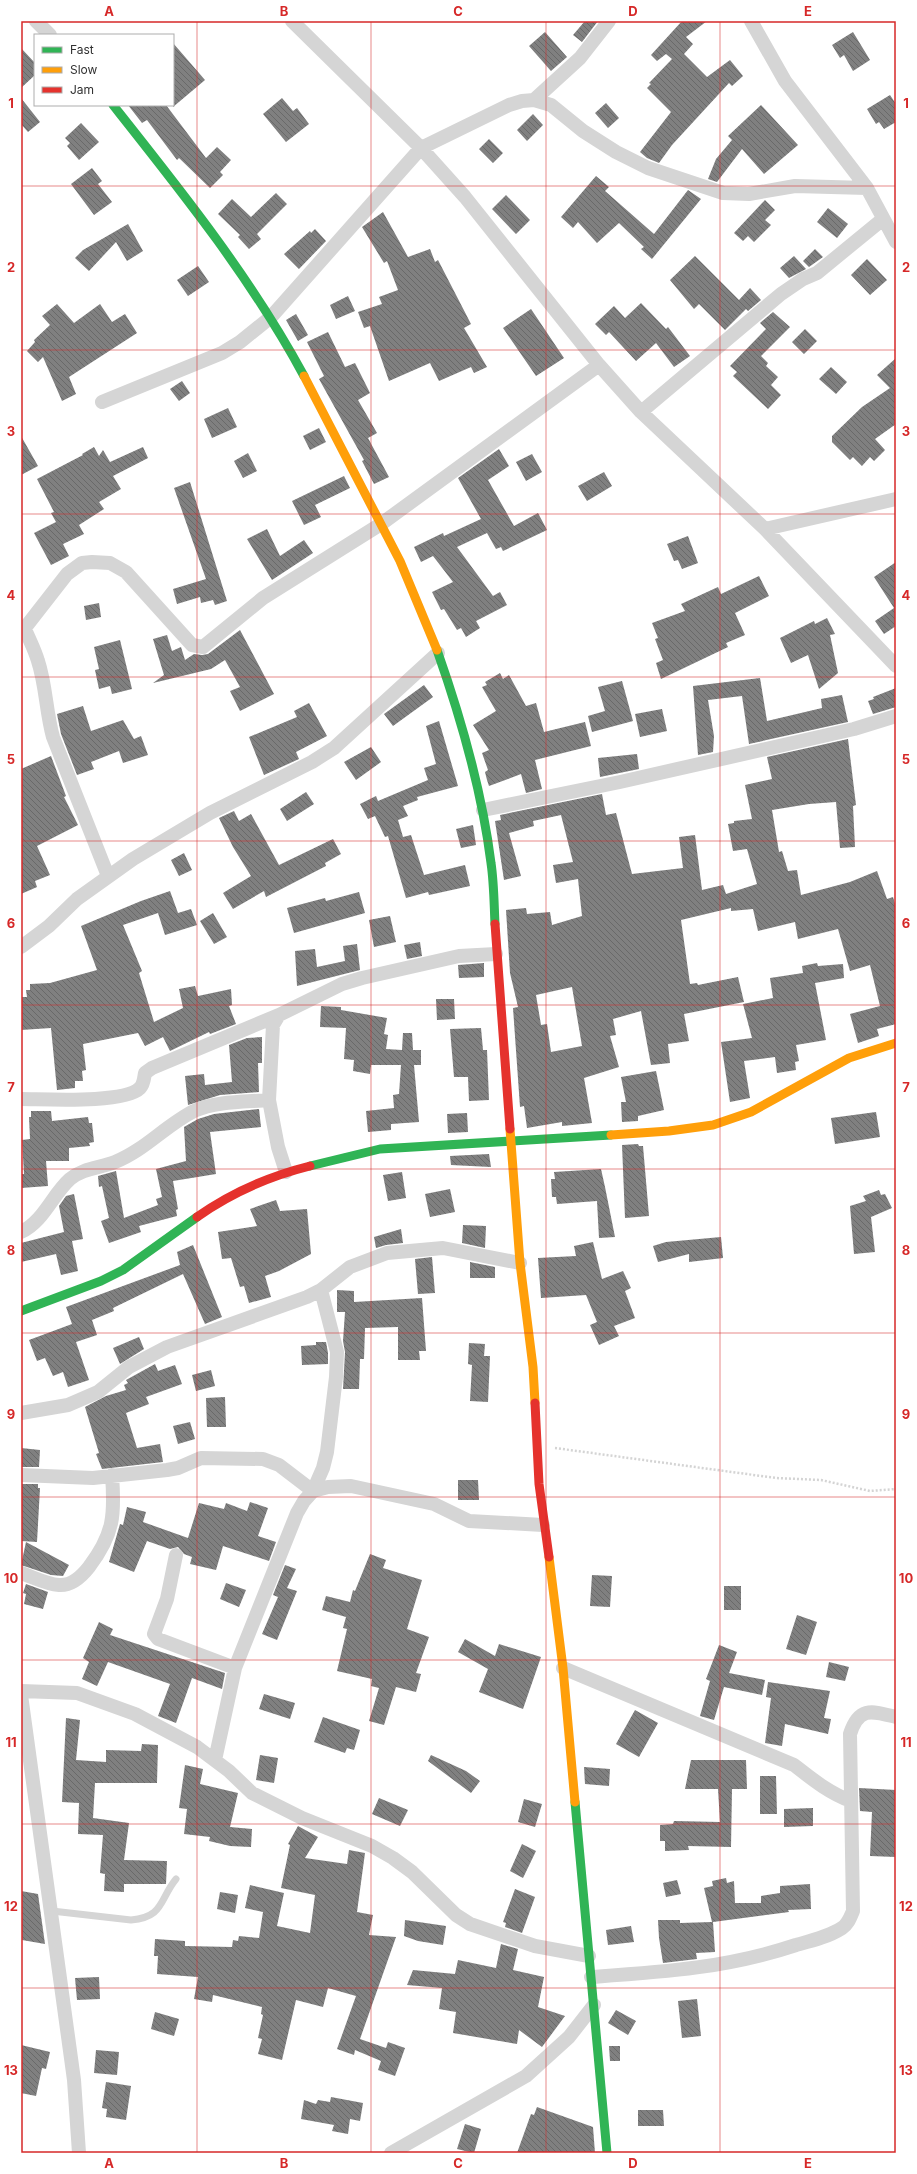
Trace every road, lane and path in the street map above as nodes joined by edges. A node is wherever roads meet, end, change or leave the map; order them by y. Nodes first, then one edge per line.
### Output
1 (36, 21) edge
2 (292, 21) edge
3 (609, 21) edge
4 (751, 21) edge
5 (49, 34) edge
6 (534, 100) junction
7 (114, 106) edge
8 (421, 148) junction
9 (867, 188) junction
10 (883, 219) junction
11 (896, 242) edge
12 (271, 318) junction
13 (599, 365) junction
14 (102, 402) dead end
15 (641, 412) junction
16 (896, 499) edge
17 (381, 524) junction
18 (765, 529) junction
19 (23, 631) edge
20 (438, 653) junction
21 (896, 666) edge
22 (896, 716) edge
23 (483, 810) junction
24 (108, 876) junction
25 (21, 946) edge
26 (496, 954) junction
27 (279, 1015) junction
28 (896, 1043) edge
29 (21, 1099) edge
30 (270, 1100) junction
31 (511, 1141) junction
32 (286, 1172) junction
33 (21, 1232) edge
34 (520, 1263) junction
35 (321, 1290) junction
36 (21, 1310) edge
37 (21, 1413) edge
38 (537, 1447) junction
39 (21, 1475) edge
40 (112, 1475) junction
41 (896, 1489) edge
42 (313, 1491) junction
43 (543, 1525) junction
44 (176, 1555) dead end
45 (21, 1573) edge
46 (235, 1668) junction
47 (563, 1668) junction
48 (21, 1691) edge
49 (21, 1695) edge
50 (896, 1717) edge
51 (215, 1760) junction
52 (851, 1801) junction
53 (176, 1879) dead end
54 (52, 1911) junction
55 (589, 1956) junction
56 (591, 1977) junction
57 (594, 2005) junction
58 (79, 2153) edge
59 (391, 2153) edge
60 (607, 2153) edge

1 - 5 street
2 - 8 street
3 - 6 street
4 - 9 street
6 - 8 street
6 - 9 street
7 - 12 street
8 - 12 street
8 - 13 street
9 - 10 street
10 - 11 street
10 - 15 street
12 - 14 street
12 - 17 street
13 - 15 street
13 - 17 street
15 - 18 street
16 - 18 street
17 - 19 street
17 - 20 street
18 - 21 street
19 - 24 street
20 - 23 street
20 - 24 street
22 - 23 street
23 - 26 street
24 - 25 street
26 - 27 street
26 - 31 street
27 - 29 street
27 - 30 street
28 - 31 street
30 - 32 street
30 - 33 street
31 - 32 street
31 - 34 street
32 - 36 street
34 - 35 street
34 - 38 street
35 - 37 street
35 - 42 street
38 - 41 path
38 - 43 street
39 - 40 street
40 - 42 street
40 - 45 street
42 - 43 street
42 - 46 street
43 - 47 street
44 - 46 street
46 - 51 street
47 - 52 street
47 - 55 street
48 - 51 street
49 - 54 street
50 - 52 street
51 - 55 street
52 - 56 street
53 - 54 lane
54 - 58 street
55 - 56 street
56 - 57 street
57 - 59 street
57 - 60 street

